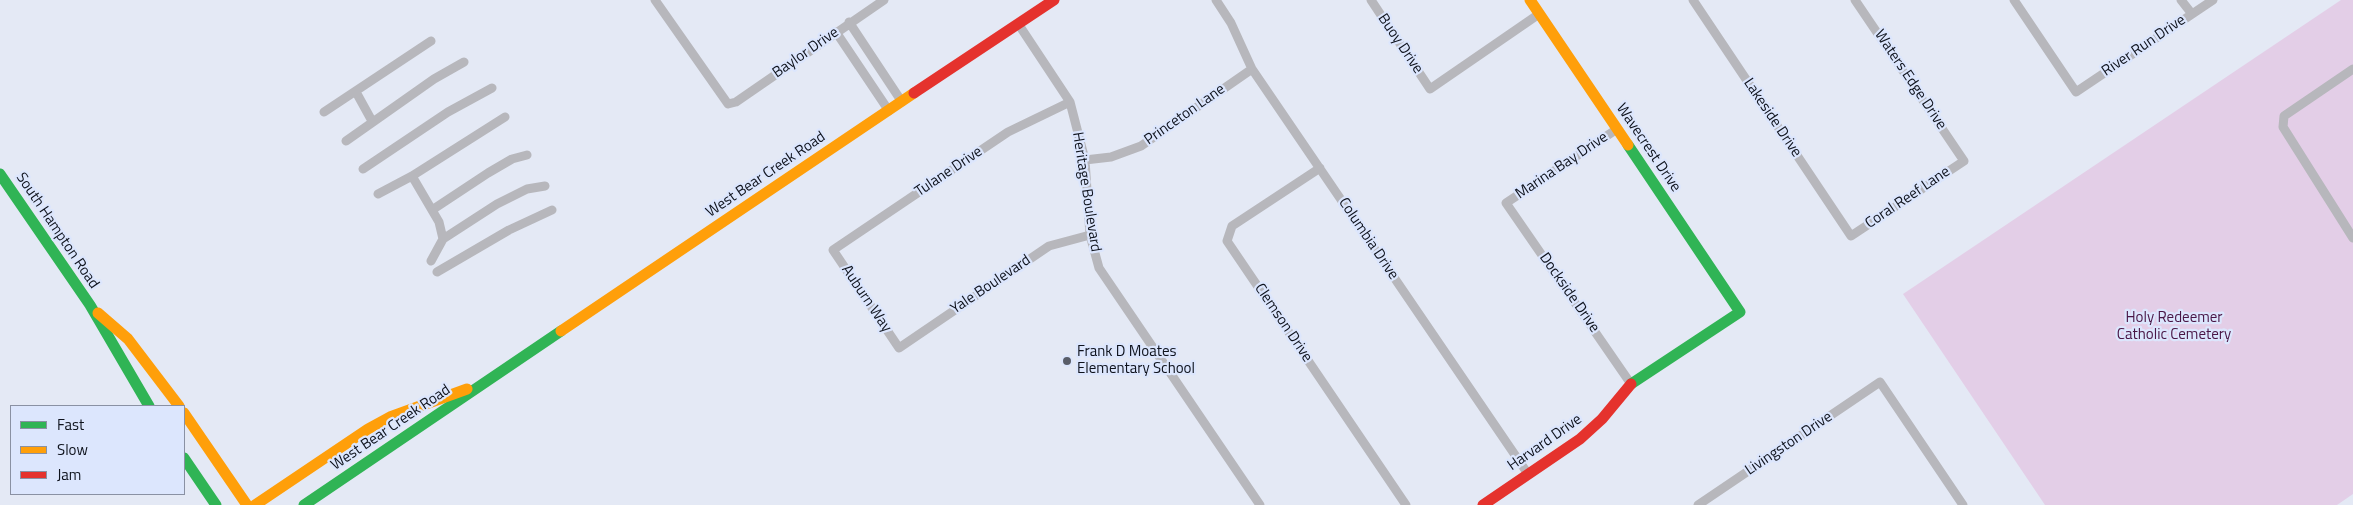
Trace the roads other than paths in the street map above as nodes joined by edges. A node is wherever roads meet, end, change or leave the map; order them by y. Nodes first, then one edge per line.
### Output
1 (655, 0) edge
2 (884, 0) edge
3 (1054, 0) edge
4 (1216, 0) edge
5 (1371, 0) edge
6 (1530, 0) edge
7 (1693, 0) edge
8 (1856, 0) edge
9 (2014, 0) edge
10 (2182, 0) edge
11 (2213, 0) edge
12 (1539, 14) junction
13 (2192, 14) junction
14 (850, 22) junction
15 (1020, 25) junction
16 (836, 32) junction
17 (431, 41) dead end
18 (464, 62) dead end
19 (1252, 69) junction
20 (2353, 69) edge
21 (492, 88) dead end
22 (356, 92) junction
23 (902, 102) junction
24 (1070, 102) junction
25 (889, 111) junction
26 (324, 112) dead end
27 (505, 117) dead end
28 (372, 121) junction
29 (1617, 129) junction
30 (346, 141) dead end
31 (527, 155) dead end
32 (1085, 160) junction
33 (1964, 161) joint
34 (1320, 168) junction
35 (363, 169) dead end
36 (0, 174) edge
37 (412, 176) junction
38 (545, 186) dead end
39 (378, 194) dead end
40 (1506, 203) joint
41 (432, 210) junction
42 (552, 210) dead end
43 (1090, 235) junction
44 (1851, 236) joint
45 (2353, 237) edge
46 (443, 239) junction
47 (833, 250) joint
48 (431, 261) dead end
49 (437, 272) dead end
50 (90, 305) junction
51 (1740, 312) joint
52 (898, 348) joint
53 (495, 376) junction
54 (1631, 384) junction
55 (148, 405) edge
56 (178, 405) edge
57 (185, 414) edge
58 (185, 459) edge
59 (1528, 474) junction
60 (216, 505) edge
61 (247, 505) edge
62 (255, 505) edge
63 (304, 505) edge
64 (1260, 505) edge
65 (1406, 505) edge
66 (1483, 505) edge
67 (1698, 505) edge
68 (1963, 505) edge

1 - 16 street, Baylor Drive
2 - 14 street, Baylor Drive
3 - 15 main road, West Bear Creek Road
4 - 19 street, Columbia Drive
5 - 12 street, Buoy Drive
6 - 12 main road, Wavecrest Drive
7 - 44 street, Lakeside Drive
8 - 33 street, Waters Edge Drive
9 - 13 street, River Run Drive
10 - 13 street
11 - 13 street, River Run Drive
12 - 29 main road, Wavecrest Drive
14 - 16 street, Baylor Drive
14 - 23 street
15 - 23 main road, West Bear Creek Road
15 - 24 street, Heritage Boulevard
16 - 25 street
17 - 22 street
18 - 28 street
19 - 32 street, Princeton Lane
19 - 34 street, Columbia Drive
20 - 45 street
21 - 35 street
22 - 26 street
22 - 28 street
23 - 25 main road, West Bear Creek Road
24 - 32 street, Heritage Boulevard
24 - 47 street, Tulane Drive
25 - 53 main road, West Bear Creek Road
27 - 37 street
28 - 30 street
29 - 40 street, Marina Bay Drive
29 - 51 main road, Wavecrest Drive
31 - 41 street
32 - 43 street, Heritage Boulevard
33 - 44 street, Coral Reef Lane
34 - 59 street, Columbia Drive
34 - 65 street, Clemson Drive
36 - 50 main road, South Hampton Road
37 - 39 street
37 - 41 street
38 - 46 street
40 - 54 street, Dockside Drive
41 - 46 street
42 - 49 street
43 - 52 street, Yale Boulevard
43 - 64 street, Heritage Boulevard
46 - 48 street
47 - 52 street, Auburn Way
50 - 55 main road, South Hampton Road
50 - 56 main road, South Hampton Road
51 - 54 main road, Harvard Drive
53 - 62 main road, West Bear Creek Road
53 - 63 main road, West Bear Creek Road
54 - 59 main road, Harvard Drive
57 - 61 main road
58 - 60 main road
59 - 66 main road, Harvard Drive
67 - 68 street, Livingston Drive

